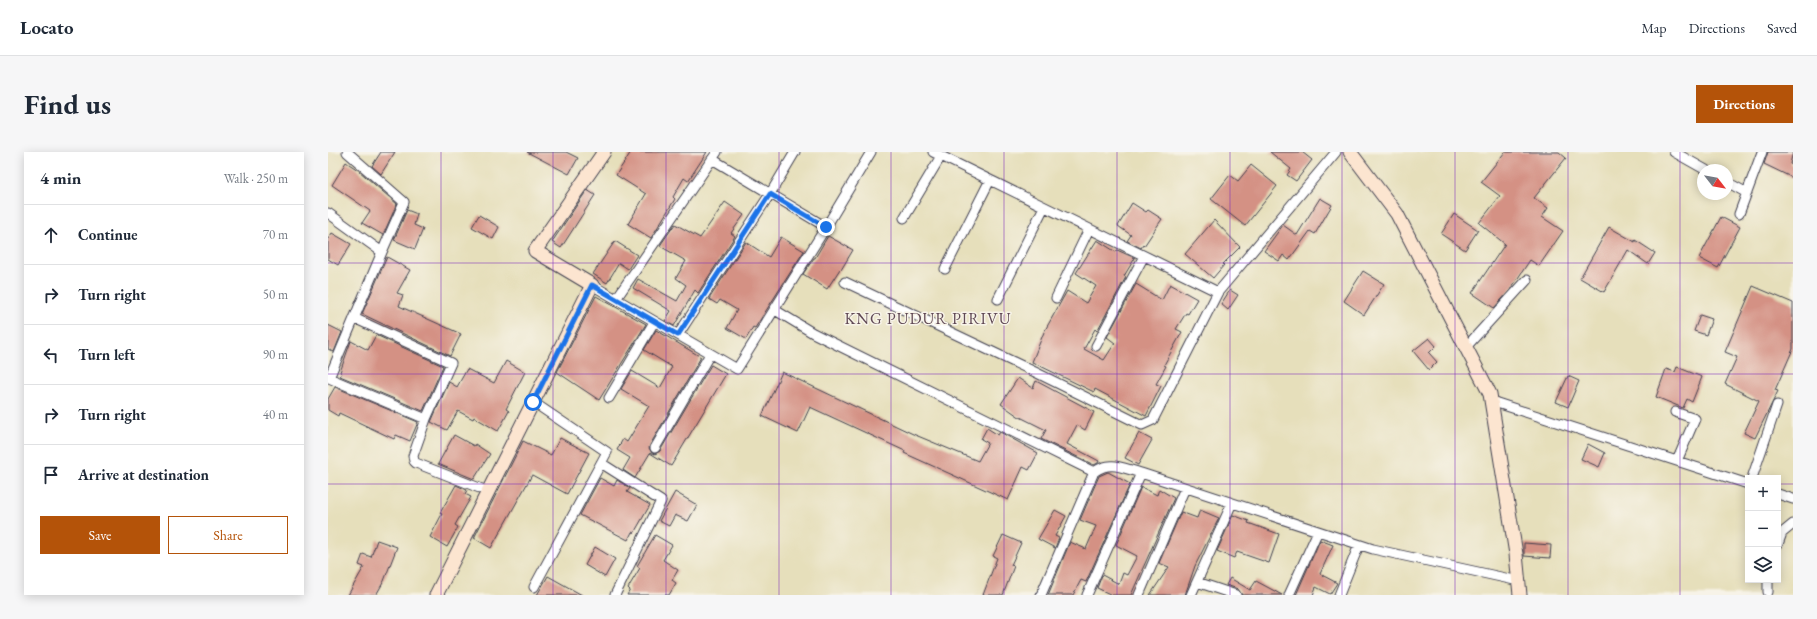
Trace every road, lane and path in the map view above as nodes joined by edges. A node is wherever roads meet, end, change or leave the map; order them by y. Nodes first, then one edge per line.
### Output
1 (346, 152) edge
2 (604, 152) edge
3 (795, 152) edge
4 (871, 152) edge
5 (1336, 152) edge
6 (1350, 152) edge
7 (1674, 152) edge
8 (1762, 152) edge
9 (937, 154) edge
10 (714, 156) edge
11 (1697, 165) edge
12 (990, 180) junction
13 (1733, 185) edge
14 (1747, 193) junction
15 (770, 194) junction
16 (1044, 207) junction
17 (1739, 214) dead end
18 (329, 217) edge
19 (904, 218) dead end
20 (826, 227) junction
21 (1090, 229) junction
22 (382, 252) junction
23 (1144, 256) junction
24 (945, 268) dead end
25 (1527, 280) dead end
26 (845, 282) dead end
27 (592, 285) junction
28 (1218, 292) junction
29 (1056, 298) dead end
30 (616, 299) junction
31 (998, 299) dead end
32 (775, 310) junction
33 (354, 318) junction
34 (654, 322) junction
35 (678, 335) junction
36 (1096, 346) dead end
37 (1466, 347) junction
38 (710, 354) junction
39 (609, 398) dead end
40 (1491, 401) junction
41 (533, 402) junction
42 (1777, 405) dead end
43 (1675, 412) dead end
44 (426, 419) junction
45 (655, 448) dead end
46 (1677, 461) junction
47 (601, 463) junction
48 (1094, 472) junction
49 (1141, 473) junction
50 (1753, 475) edge
51 (1745, 483) edge
52 (1185, 488) junction
53 (487, 491) junction
54 (1781, 495) edge
55 (1793, 499) edge
56 (1232, 503) junction
57 (1793, 524) edge
58 (1318, 531) junction
59 (1781, 536) edge
60 (1359, 544) junction
61 (1519, 581) junction
62 (1197, 582) junction
63 (1768, 583) edge
64 (534, 587) dead end
65 (1768, 592) dead end
66 (436, 595) edge
67 (614, 595) edge
68 (1041, 595) edge
69 (1087, 595) edge
70 (1139, 595) edge
71 (1191, 595) edge
72 (1236, 595) edge
73 (1289, 595) edge
74 (1339, 595) edge
75 (1520, 595) edge

1 - 22 street
2 - 27 street
3 - 15 street
4 - 20 street
5 - 28 street
6 - 37 street
7 - 11 street
8 - 14 street
9 - 12 street
9 - 19 street
10 - 15 street
10 - 30 street
12 - 16 street
12 - 24 street
13 - 14 street
14 - 17 street
15 - 20 street
15 - 35 street
16 - 21 street
16 - 31 street
18 - 22 street
20 - 32 street
21 - 23 street
21 - 29 street
22 - 33 street
23 - 28 street
23 - 36 street
25 - 37 street
26 - 28 street
27 - 30 street
27 - 41 street
30 - 34 street
32 - 38 street
32 - 48 street
33 - 44 street
33 - 44 street
34 - 35 street
34 - 39 street
35 - 38 street
37 - 40 street
38 - 45 street
40 - 46 street
40 - 61 street
41 - 47 street
41 - 53 street
42 - 50 street
43 - 46 street
44 - 53 street
46 - 51 street
47 - 64 street
47 - 67 street
48 - 49 street
48 - 68 street
49 - 52 street
49 - 69 street
52 - 56 street
52 - 70 street
53 - 66 street
54 - 55 street
56 - 58 street
56 - 62 street
57 - 59 street
58 - 60 street
58 - 73 street
60 - 61 street
60 - 74 street
61 - 75 street
62 - 71 street
62 - 72 street
63 - 65 street

